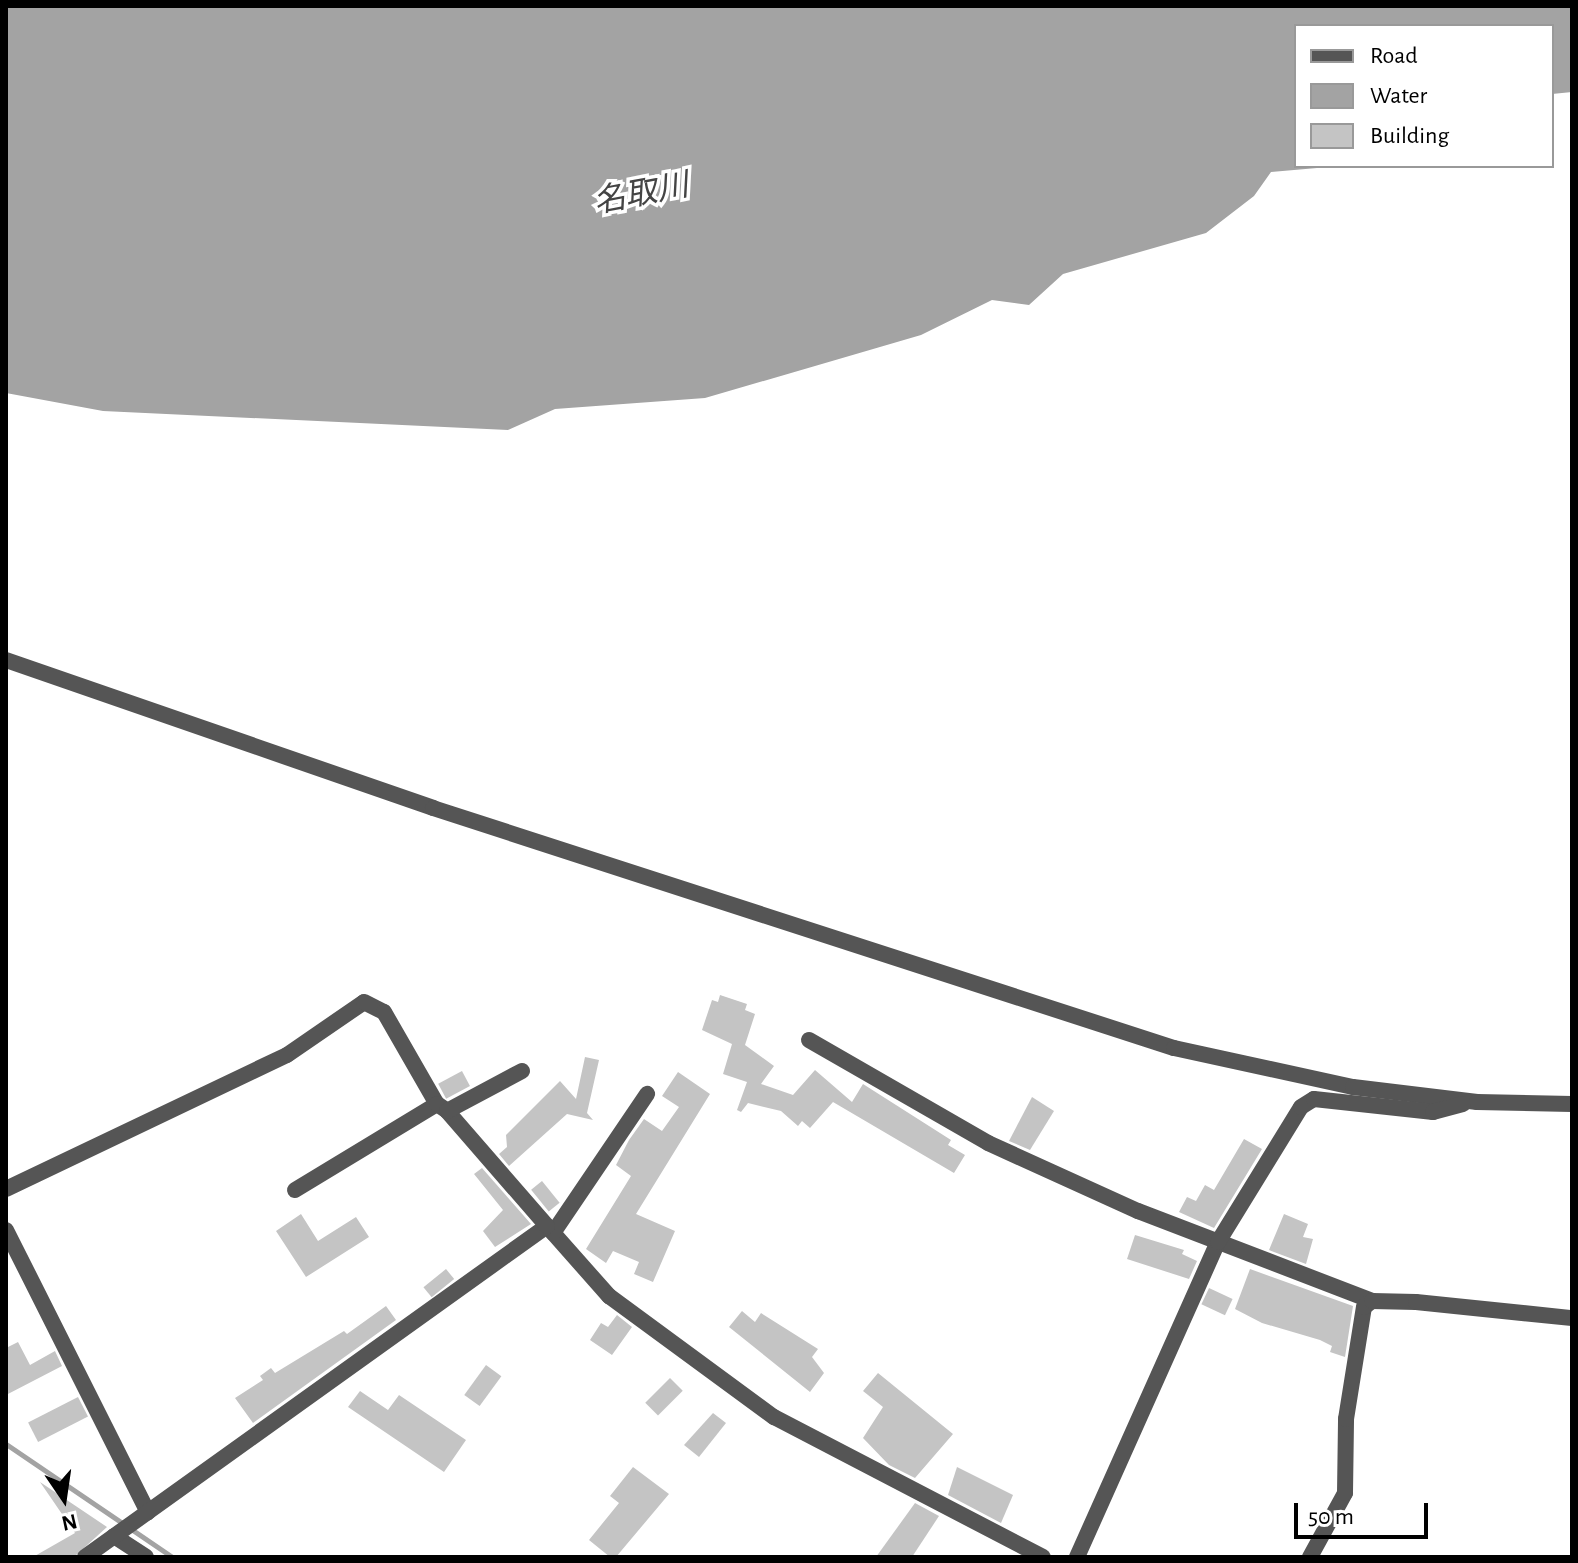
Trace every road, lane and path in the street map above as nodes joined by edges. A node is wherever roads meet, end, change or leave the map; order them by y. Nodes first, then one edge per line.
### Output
1 (6, 660) edge
2 (809, 1040) dead end
3 (522, 1071) dead end
4 (647, 1094) dead end
5 (1468, 1101) junction
6 (1572, 1104) edge
7 (442, 1107) junction
8 (6, 1189) edge
9 (295, 1190) dead end
10 (6, 1230) edge
11 (550, 1230) junction
12 (1218, 1242) junction
13 (1372, 1301) junction
14 (1572, 1318) edge
15 (142, 1516) junction
16 (118, 1533) junction
17 (85, 1557) edge
18 (146, 1557) edge
19 (1043, 1557) edge
20 (1077, 1557) edge
21 (1310, 1557) edge

1 - 5 street
2 - 12 street
3 - 7 street
4 - 11 street
5 - 6 street
5 - 12 street
7 - 8 street
7 - 9 street
7 - 11 street
10 - 15 street
11 - 15 street
11 - 19 street
12 - 13 street
12 - 20 street
13 - 14 street
13 - 21 street
15 - 16 street
16 - 17 street
16 - 18 street

